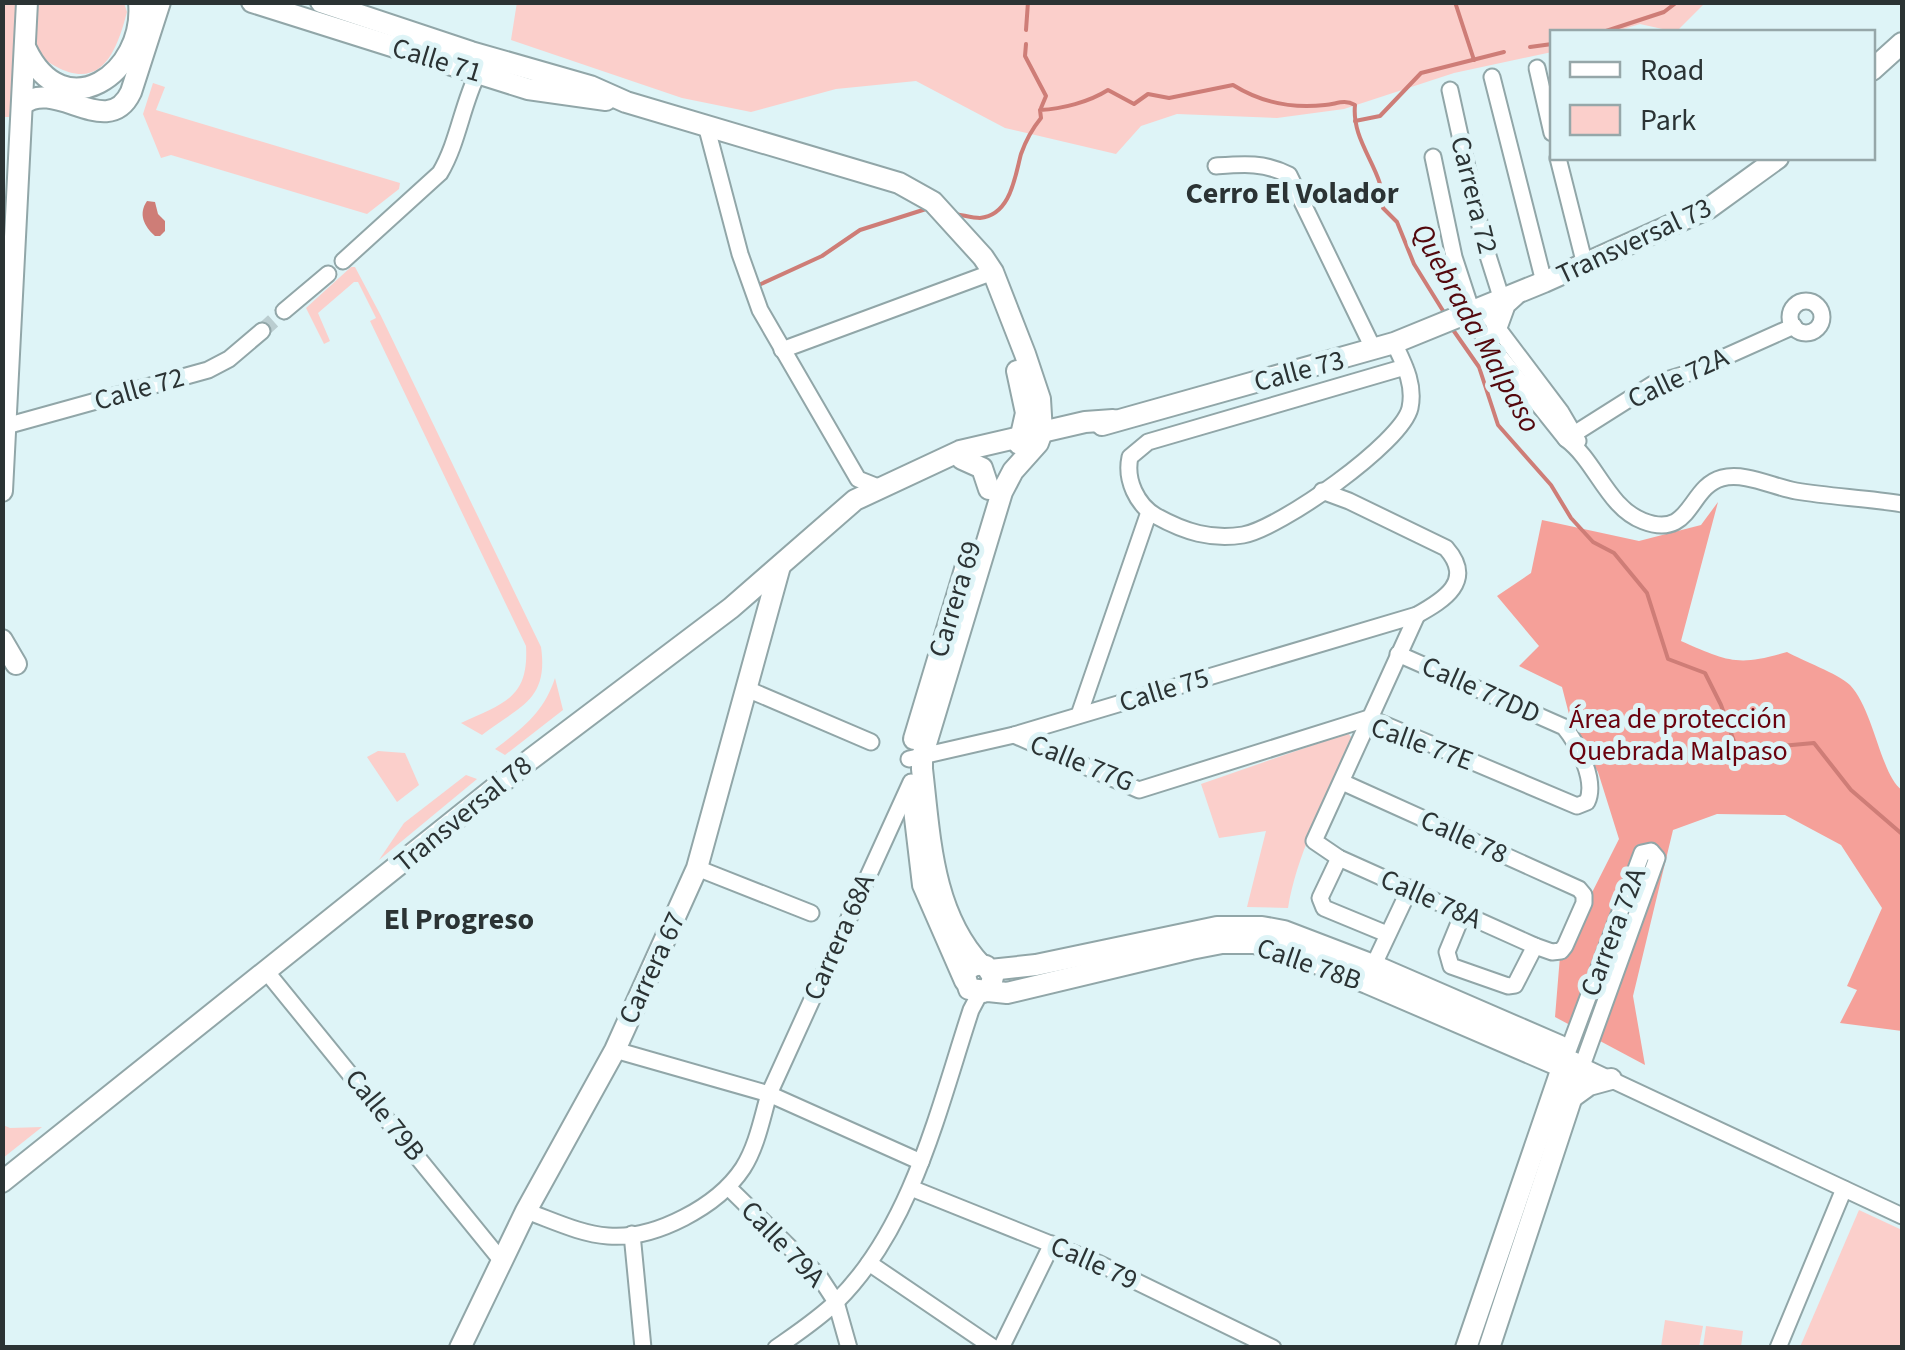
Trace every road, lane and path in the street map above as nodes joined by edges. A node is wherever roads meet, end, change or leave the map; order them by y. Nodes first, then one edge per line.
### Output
1 (27, 2) edge
2 (139, 2) edge
3 (160, 2) edge
4 (252, 2) edge
5 (321, 2) edge
6 (1902, 43) edge
7 (24, 46) junction
8 (496, 59) junction
9 (1875, 67) edge
10 (1537, 68) dead end
11 (478, 72) junction
12 (1492, 77) dead end
13 (95, 86) junction
14 (1450, 90) dead end
15 (626, 102) junction
16 (23, 104) junction
17 (71, 104) junction
18 (108, 111) junction
19 (1550, 124) edge
20 (706, 125) junction
21 (1433, 157) dead end
22 (1559, 160) edge
23 (1775, 160) edge
24 (1216, 166) dead end
25 (343, 261) dead end
26 (1585, 264) junction
27 (328, 274) dead end
28 (987, 275) junction
29 (1544, 282) junction
30 (1511, 296) junction
31 (284, 311) tunnel mouth
32 (1463, 315) junction
33 (1497, 326) junction
34 (1794, 326) dead end
35 (1009, 329) junction
36 (262, 331) tunnel mouth
37 (1384, 346) junction
38 (782, 350) junction
39 (1405, 367) junction
40 (1521, 370) junction
41 (1041, 405) junction
42 (1113, 420) junction
43 (1081, 423) junction
44 (6, 426) junction
45 (1571, 436) junction
46 (1030, 440) junction
47 (962, 459) junction
48 (940, 462) junction
49 (878, 488) joint
50 (989, 488) junction
51 (856, 490) junction
52 (2, 491) edge
53 (1322, 492) junction
54 (1902, 504) edge
55 (1149, 512) junction
56 (781, 564) junction
57 (732, 608) junction
58 (1416, 615) junction
59 (762, 638) junction
60 (2, 640) edge
61 (1398, 654) junction
62 (16, 664) dead end
63 (747, 689) junction
64 (1079, 715) junction
65 (1369, 718) junction
66 (1014, 735) junction
67 (870, 742) dead end
68 (916, 758) junction
69 (911, 782) junction
70 (1342, 782) junction
71 (1150, 788) joint
72 (1577, 806) joint
73 (1339, 858) junction
74 (697, 868) junction
75 (1410, 888) junction
76 (1584, 895) joint
77 (811, 913) dead end
78 (1463, 914) junction
79 (1386, 934) junction
80 (958, 936) junction
81 (1535, 946) junction
82 (1552, 952) joint
83 (1036, 965) junction
84 (985, 967) junction
85 (266, 971) junction
86 (1370, 974) junction
87 (973, 993) junction
88 (1450, 1000) junction
89 (1412, 1002) junction
90 (614, 1050) junction
91 (1521, 1050) junction
92 (1574, 1062) junction
93 (1610, 1078) junction
94 (769, 1094) junction
95 (1560, 1099) junction
96 (922, 1162) junction
97 (2, 1182) edge
98 (728, 1187) junction
99 (911, 1188) junction
100 (1844, 1189) junction
101 (526, 1211) junction
102 (1902, 1216) edge
103 (632, 1234) junction
104 (1052, 1244) junction
105 (501, 1260) junction
106 (869, 1264) junction
107 (836, 1302) junction
108 (460, 1348) edge
109 (643, 1348) edge
110 (776, 1348) edge
111 (849, 1348) edge
112 (998, 1348) edge
113 (1273, 1348) edge
114 (1466, 1348) edge
115 (1489, 1348) edge
116 (1778, 1348) edge

1 - 7 main road
2 - 13 main road
3 - 18 main road
4 - 11 main road, Calle 71
5 - 8 main road, Calle 71
6 - 9 main road
7 - 13 main road
7 - 16 main road
8 - 11 main road
8 - 15 main road, Calle 71
10 - 19 street
11 - 15 main road, Calle 71
11 - 25 street
12 - 29 street
13 - 17 main road
13 - 18 main road
14 - 30 street, Carrera 72
15 - 20 main road, Calle 71
16 - 17 main road
16 - 44 main road
17 - 18 main road
20 - 28 main road, Calle 71
20 - 38 street
21 - 32 street
22 - 26 street
23 - 26 main road, Transversal 73
24 - 37 street
26 - 29 main road, Transversal 73
27 - 31 street
28 - 35 main road
28 - 38 street
29 - 30 main road, Transversal 73
30 - 32 main road, Transversal 73
30 - 33 main road
32 - 33 street
32 - 37 main road, Calle 73
32 - 40 street
33 - 40 street
34 - 45 street, Calle 72A
35 - 41 main road
35 - 46 main road
36 - 44 street, Calle 72
37 - 39 street
37 - 42 main road, Calle 73
38 - 51 street
39 - 53 street
39 - 55 street, Calle 73
40 - 45 street
41 - 43 main road
41 - 46 main road
42 - 43 main road, Calle 73
42 - 46 main road, Calle 73
43 - 46 main road, Calle 73
44 - 52 main road
45 - 54 street
46 - 47 main road, Calle 73
46 - 48 main road, Calle 73
46 - 50 main road, Carrera 69
46 - 68 main road, Carrera 69
47 - 48 main road, Calle 73
47 - 50 main road
48 - 49 main road, Calle 73
49 - 51 main road, Transversal 78
50 - 68 main road, Carrera 69
51 - 56 main road, Transversal 78
53 - 55 street
53 - 58 street
55 - 64 street
56 - 57 main road, Transversal 78
56 - 59 main road, Carrera 67
57 - 59 main road
57 - 85 main road, Transversal 78
58 - 61 street
58 - 64 street, Calle 75
59 - 63 main road, Carrera 67
60 - 62 main road
61 - 65 street
61 - 72 street, Calle 77DD
63 - 67 street
63 - 74 main road, Carrera 67
64 - 66 street, Calle 75
65 - 70 street
65 - 71 street, Calle 77E
65 - 72 street, Calle 77E
66 - 68 street, Calle 75
66 - 71 street, Calle 77G
68 - 69 main road, Carrera 69
68 - 80 main road, Carrera 69
69 - 87 main road, Carrera 69
69 - 94 street, Carrera 68A
70 - 73 street, Calle 78A
70 - 76 street, Calle 78
73 - 75 street, Calle 78A
73 - 79 street
74 - 77 street
74 - 90 main road, Carrera 67
75 - 78 street, Calle 78A
75 - 79 street
76 - 82 street, Carrera 72A
78 - 81 street, Calle 78A
78 - 81 street
79 - 86 street
80 - 83 main road
80 - 84 main road, Carrera 69
81 - 82 street, Calle 78A
83 - 84 main road, Calle 78B
83 - 86 main road, Calle 78B
84 - 87 main road
85 - 97 main road, Transversal 78
85 - 105 street, Calle 79B
86 - 87 main road, Calle 78B
86 - 88 main road, Calle 78B
86 - 89 main road, Calle 78B
87 - 96 street
88 - 89 main road
88 - 92 main road, Calle 78B
89 - 91 main road, Calle 78B
90 - 94 street
90 - 101 main road, Carrera 67
91 - 92 main road, Calle 78B
91 - 95 main road
92 - 92 street, Carrera 72A
92 - 93 street, Calle 78B
92 - 95 main road, Carrera 72A
93 - 95 main road
93 - 100 street, Calle 78B
94 - 96 street
94 - 98 street
95 - 114 main road, Carrera 72A
95 - 115 main road, Carrera 72A
96 - 99 street
98 - 103 street
98 - 107 street, Calle 79A
99 - 104 street, Calle 79
99 - 106 street
100 - 102 street, Calle 78B
100 - 116 street
101 - 103 street
101 - 105 main road, Carrera 67
103 - 109 street
104 - 112 street
104 - 113 street, Calle 79
105 - 108 main road, Carrera 67
106 - 107 street
106 - 112 street, Calle 79A
107 - 110 street
107 - 111 street

